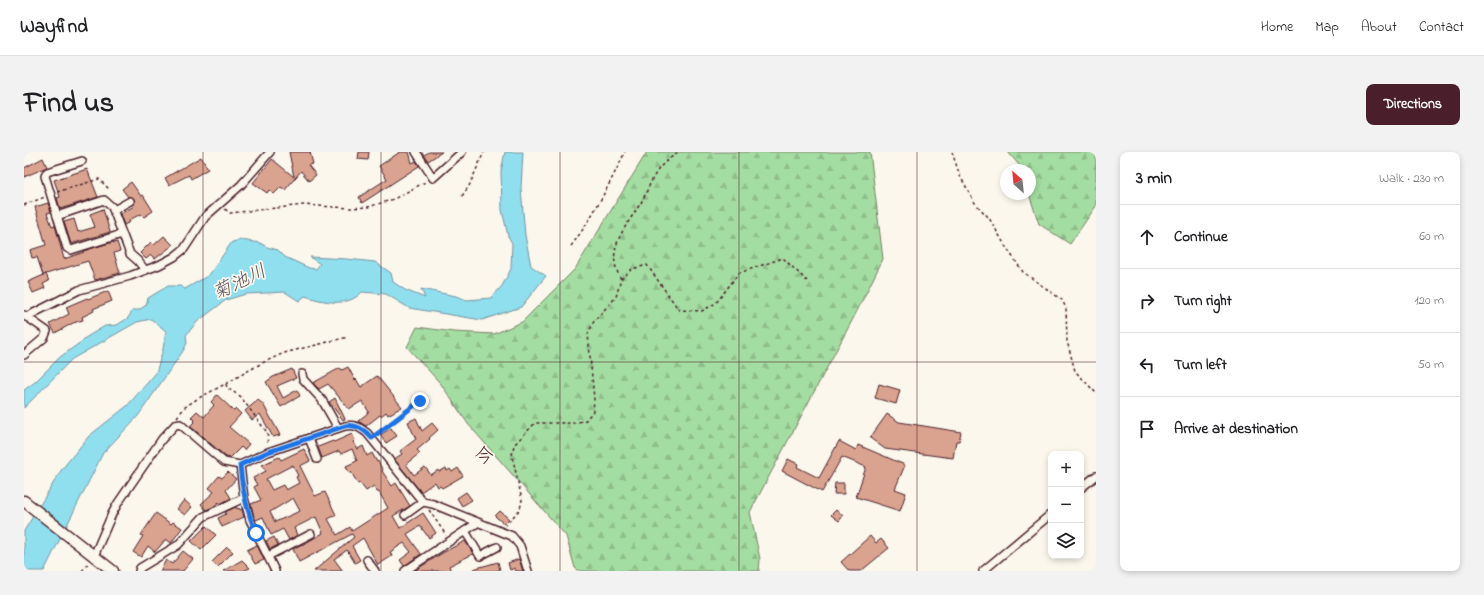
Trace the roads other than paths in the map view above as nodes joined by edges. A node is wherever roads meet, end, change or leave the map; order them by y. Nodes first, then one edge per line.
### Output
1 (270, 152) edge
2 (416, 152) edge
3 (462, 152) edge
4 (82, 161) dead end
5 (130, 201) dead end
6 (114, 210) junction
7 (57, 216) junction
8 (122, 234) junction
9 (145, 270) junction
10 (25, 316) edge
11 (24, 355) edge
12 (302, 374) dead end
13 (338, 428) junction
14 (309, 438) junction
15 (317, 459) dead end
16 (240, 465) junction
17 (1096, 476) edge
18 (1082, 487) edge
19 (244, 498) junction
20 (24, 501) edge
21 (424, 502) junction
22 (405, 515) dead end
23 (1048, 517) edge
24 (477, 523) junction
25 (465, 530) junction
26 (311, 534) dead end
27 (497, 547) dead end
28 (94, 556) junction
29 (268, 556) junction
30 (367, 560) dead end
31 (114, 571) edge
32 (139, 571) edge
33 (275, 571) edge
34 (375, 571) edge
35 (405, 571) edge
36 (528, 571) edge
37 (983, 571) edge

1 - 9 street
2 - 3 street
4 - 7 street
5 - 6 street
6 - 7 street
6 - 8 street
7 - 8 street
8 - 9 street
9 - 10 street
10 - 11 street
12 - 13 street
13 - 14 street
13 - 21 street
14 - 15 street
14 - 16 street
16 - 19 street
16 - 28 street
17 - 18 street
19 - 29 street
19 - 32 street
20 - 28 street
21 - 22 street
21 - 24 street
23 - 37 street
24 - 25 street
24 - 36 street
25 - 27 street
25 - 35 street
26 - 29 street
28 - 31 street
29 - 33 street
30 - 34 street

